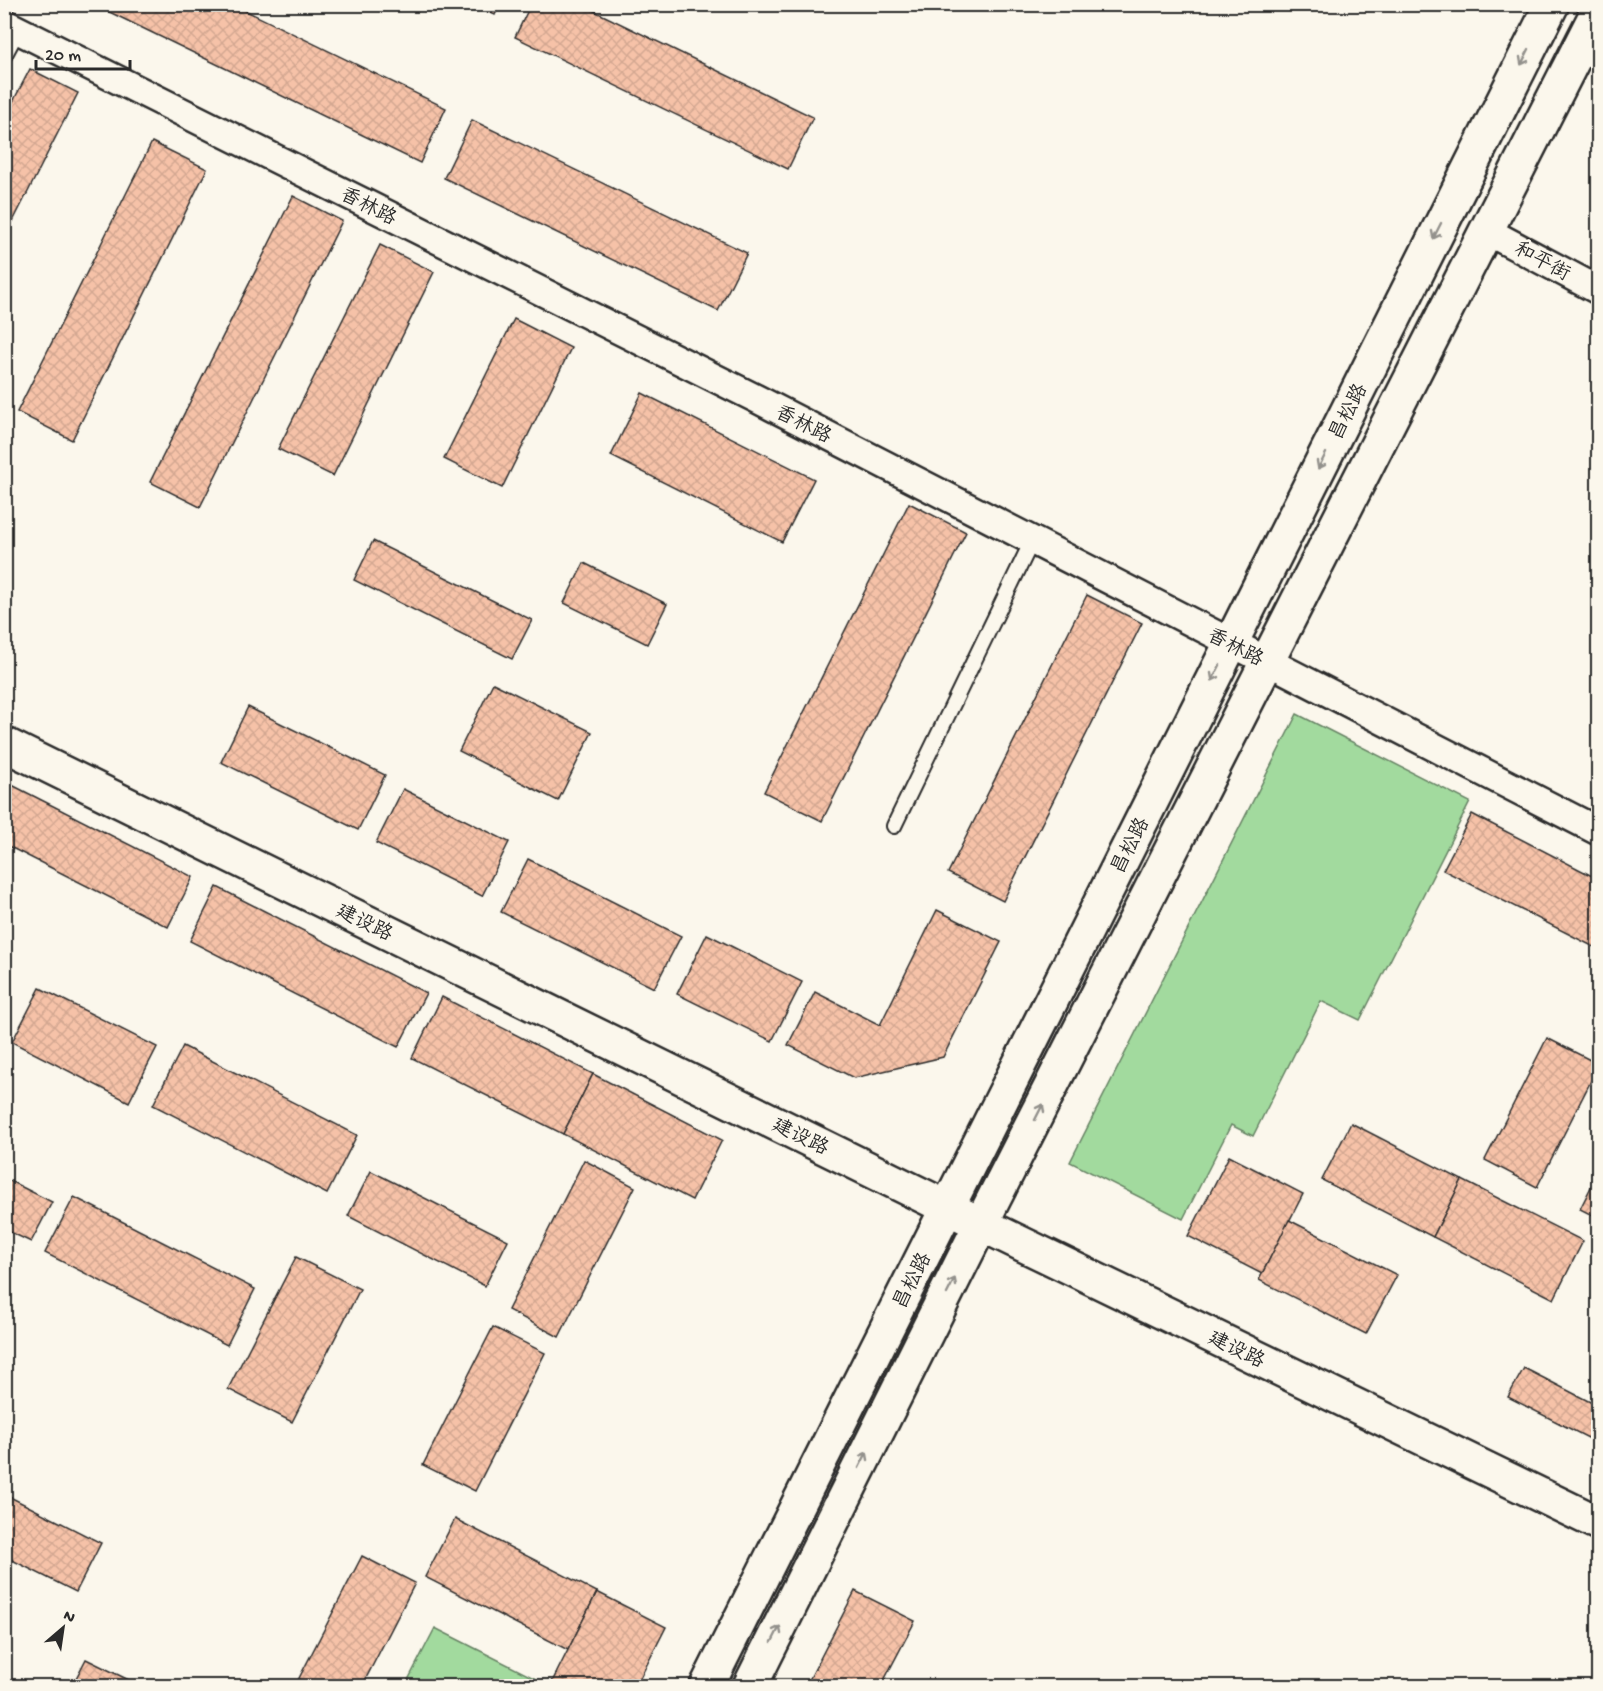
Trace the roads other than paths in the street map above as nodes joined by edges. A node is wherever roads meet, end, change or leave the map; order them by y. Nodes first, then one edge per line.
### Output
1 (1552, 4) edge
2 (1599, 11) edge
3 (11, 27) edge
4 (4, 56) edge
5 (1487, 231) junction
6 (1599, 290) edge
7 (1032, 541) junction
8 (1231, 643) junction
9 (1267, 662) junction
10 (4, 744) edge
11 (894, 826) dead end
12 (1599, 831) edge
13 (948, 1208) junction
14 (981, 1224) junction
15 (1599, 1523) edge
16 (707, 1686) edge
17 (750, 1686) edge

1 -> 8 main road, 昌松路
2 - 5 main road, 昌松路
3 - 4 lane
3 - 7 street, 香林路
5 - 6 street, 和平街
5 - 9 main road, 昌松路
7 - 8 street, 香林路
7 - 11 lane
8 - 9 street, 香林路
8 -> 13 main road, 昌松路
9 - 12 street, 香林路
14 -> 9 main road, 昌松路
10 - 13 main road, 建设路
13 - 14 main road, 建设路
13 - 16 main road, 昌松路
14 - 15 main road, 建设路
17 -> 14 main road, 昌松路

